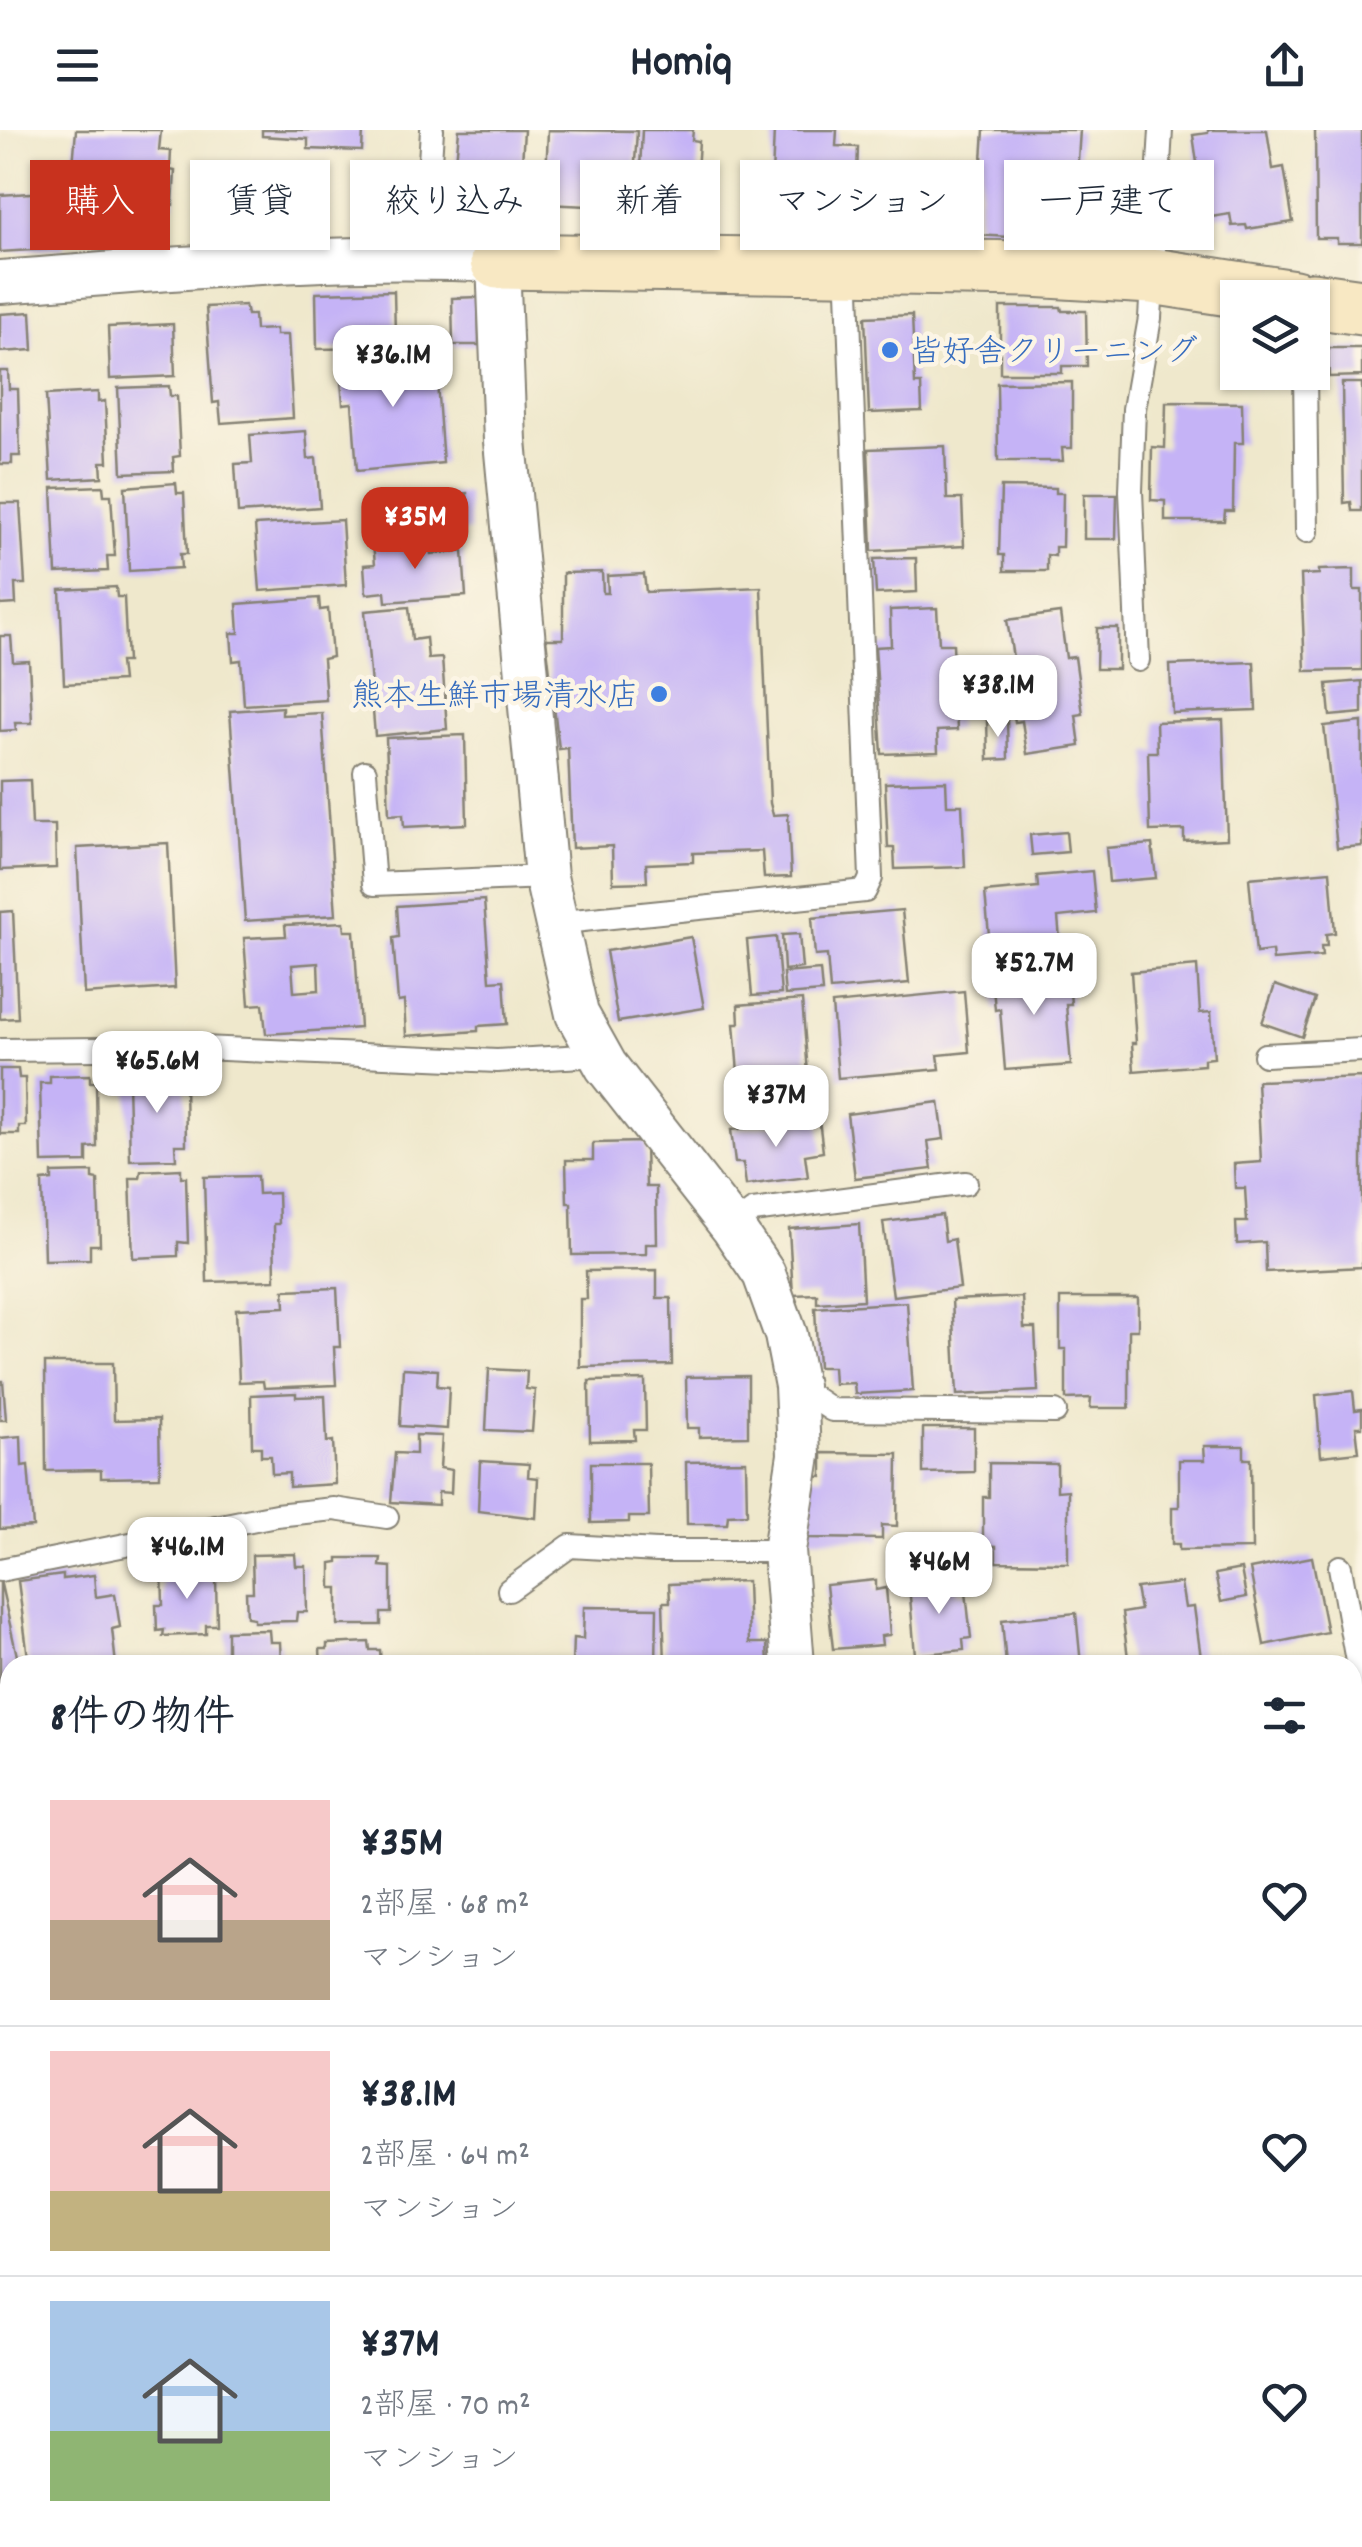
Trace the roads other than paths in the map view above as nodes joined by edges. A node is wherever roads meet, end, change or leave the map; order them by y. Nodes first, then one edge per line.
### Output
1 (432, 130) edge
2 (1161, 130) edge
3 (424, 257) junction
4 (498, 261) junction
5 (847, 265) junction
6 (1152, 276) junction
7 (0, 282) edge
8 (1220, 287) edge
9 (1330, 303) edge
10 (1362, 307) edge
11 (1305, 390) edge
12 (1307, 532) dead end
13 (1138, 660) dead end
14 (365, 772) dead end
15 (546, 878) junction
16 (554, 923) junction
17 (0, 1050) edge
18 (1362, 1050) edge
19 (1266, 1054) dead end
20 (600, 1055) junction
21 (966, 1183) dead end
22 (732, 1226) junction
23 (796, 1386) junction
24 (1055, 1412) dead end
25 (388, 1517) dead end
26 (784, 1551) junction
27 (1340, 1567) dead end
28 (0, 1570) edge
29 (510, 1590) dead end
30 (792, 1655) edge
31 (1356, 1655) edge

1 - 3 lane
2 - 6 lane
3 - 4 street
3 - 7 street
4 - 5 street
4 - 15 street
5 - 6 street
5 - 16 lane
6 - 8 street
6 - 13 lane
9 - 10 street
11 - 12 lane
14 - 15 lane
15 - 16 street
16 - 20 street
17 - 20 lane
18 - 19 lane
20 - 22 street
21 - 22 lane
22 - 23 street
23 - 24 lane
23 - 26 street
25 - 28 lane
26 - 29 lane
26 - 30 street
27 - 31 lane

